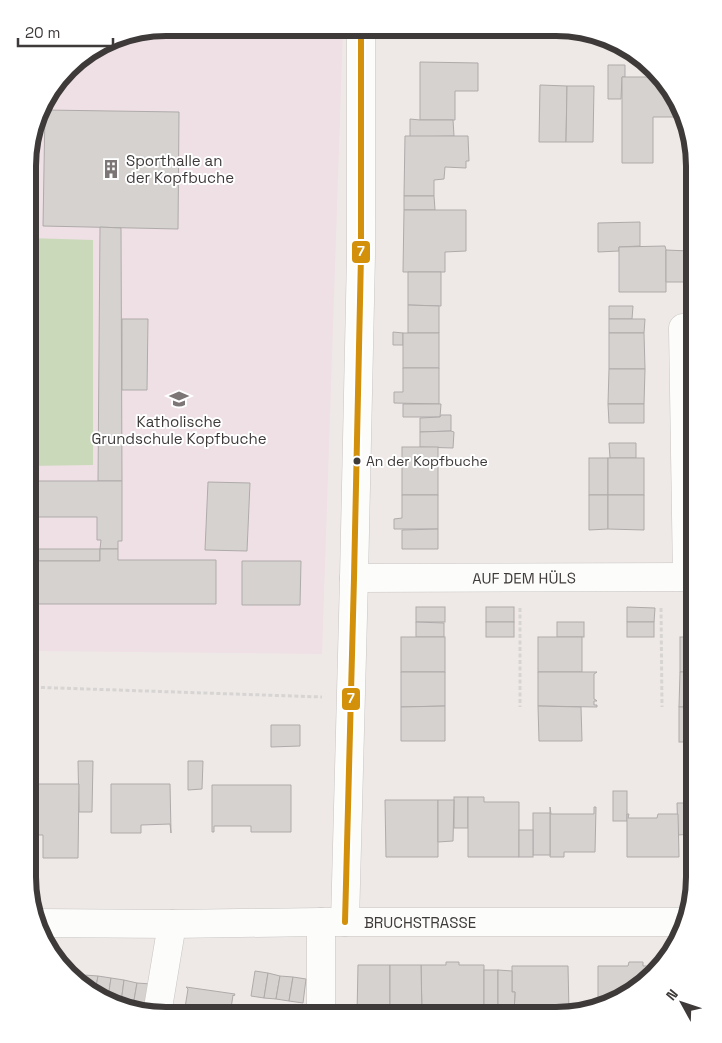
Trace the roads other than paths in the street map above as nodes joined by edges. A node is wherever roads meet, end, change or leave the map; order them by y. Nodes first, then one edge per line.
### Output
1 (360, 36) edge
2 (683, 328) dead end
3 (680, 577) edge
4 (354, 578) junction
5 (333, 922) junction
6 (678, 922) edge
7 (45, 923) edge
8 (172, 924) junction
9 (158, 1007) edge
10 (322, 1007) edge

1 - 4 street
2 - 3 street
3 - 4 street, AUF DEM HÜLS
4 - 5 street
5 - 6 street, BRUCHSTRASSE
5 - 8 street, BRUCHSTRASSE
5 - 10 street
7 - 8 street, BRUCHSTRASSE
8 - 9 street

